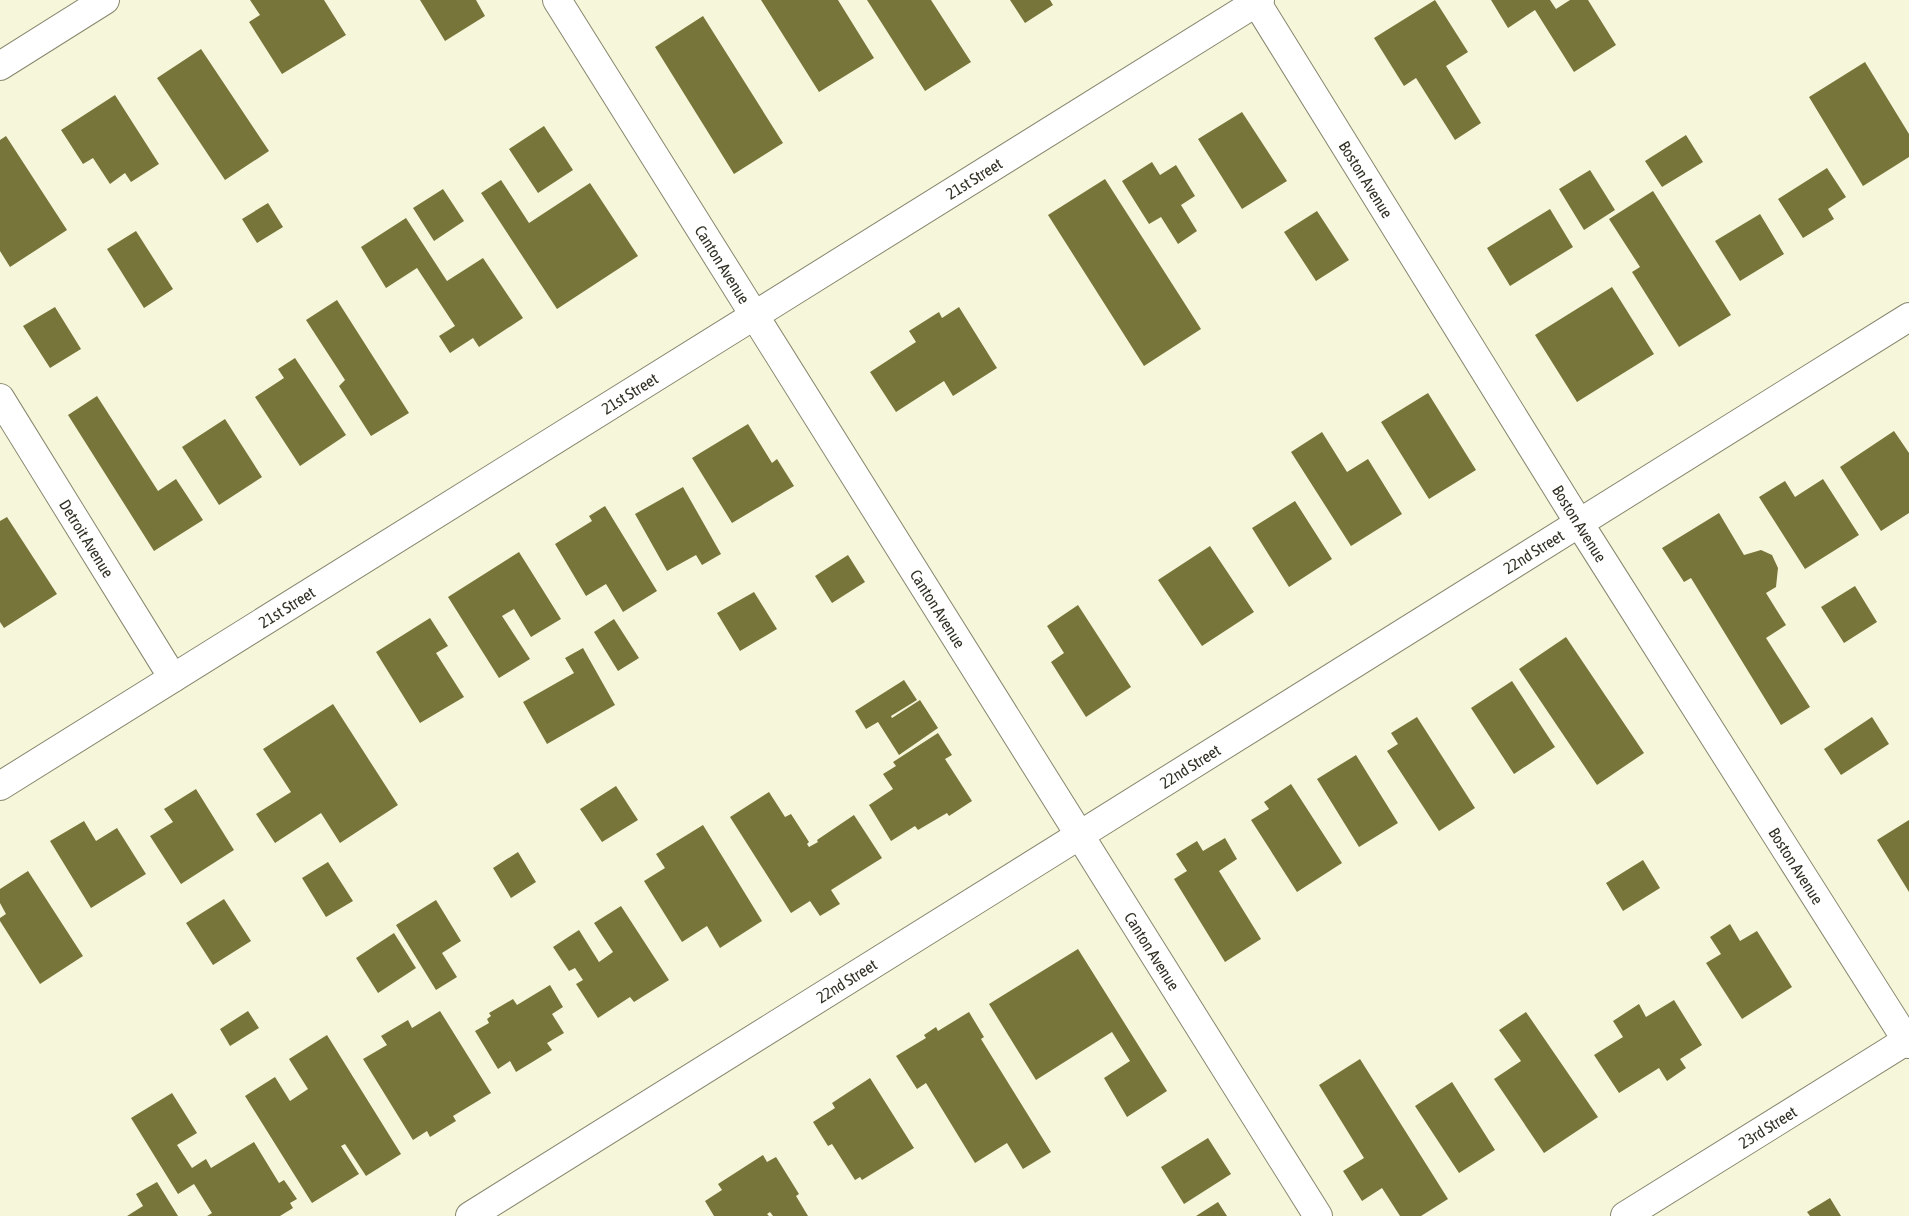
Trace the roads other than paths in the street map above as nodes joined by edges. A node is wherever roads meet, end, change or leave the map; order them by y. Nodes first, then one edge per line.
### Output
1 (106, 0) edge
2 (557, 0) edge
3 (1257, 1) edge
4 (0, 66) edge
5 (755, 315) junction
6 (1909, 316) edge
7 (0, 398) edge
8 (1579, 523) junction
9 (173, 678) junction
10 (0, 786) edge
11 (1080, 834) junction
12 (1908, 1041) edge
13 (470, 1216) edge
14 (1318, 1216) edge
15 (1625, 1216) edge

1 - 4 street
2 - 5 street, Canton Avenue
3 - 5 street, 21st Street
3 - 8 street, Boston Avenue
5 - 9 street, 21st Street
5 - 11 street, Canton Avenue
6 - 8 street, 22nd Street
7 - 9 street, Detroit Avenue
8 - 11 street, 22nd Street
8 - 12 street, Boston Avenue
9 - 10 street, 21st Street
11 - 13 street, 22nd Street
11 - 14 street, Canton Avenue
12 - 15 street, 23rd Street

